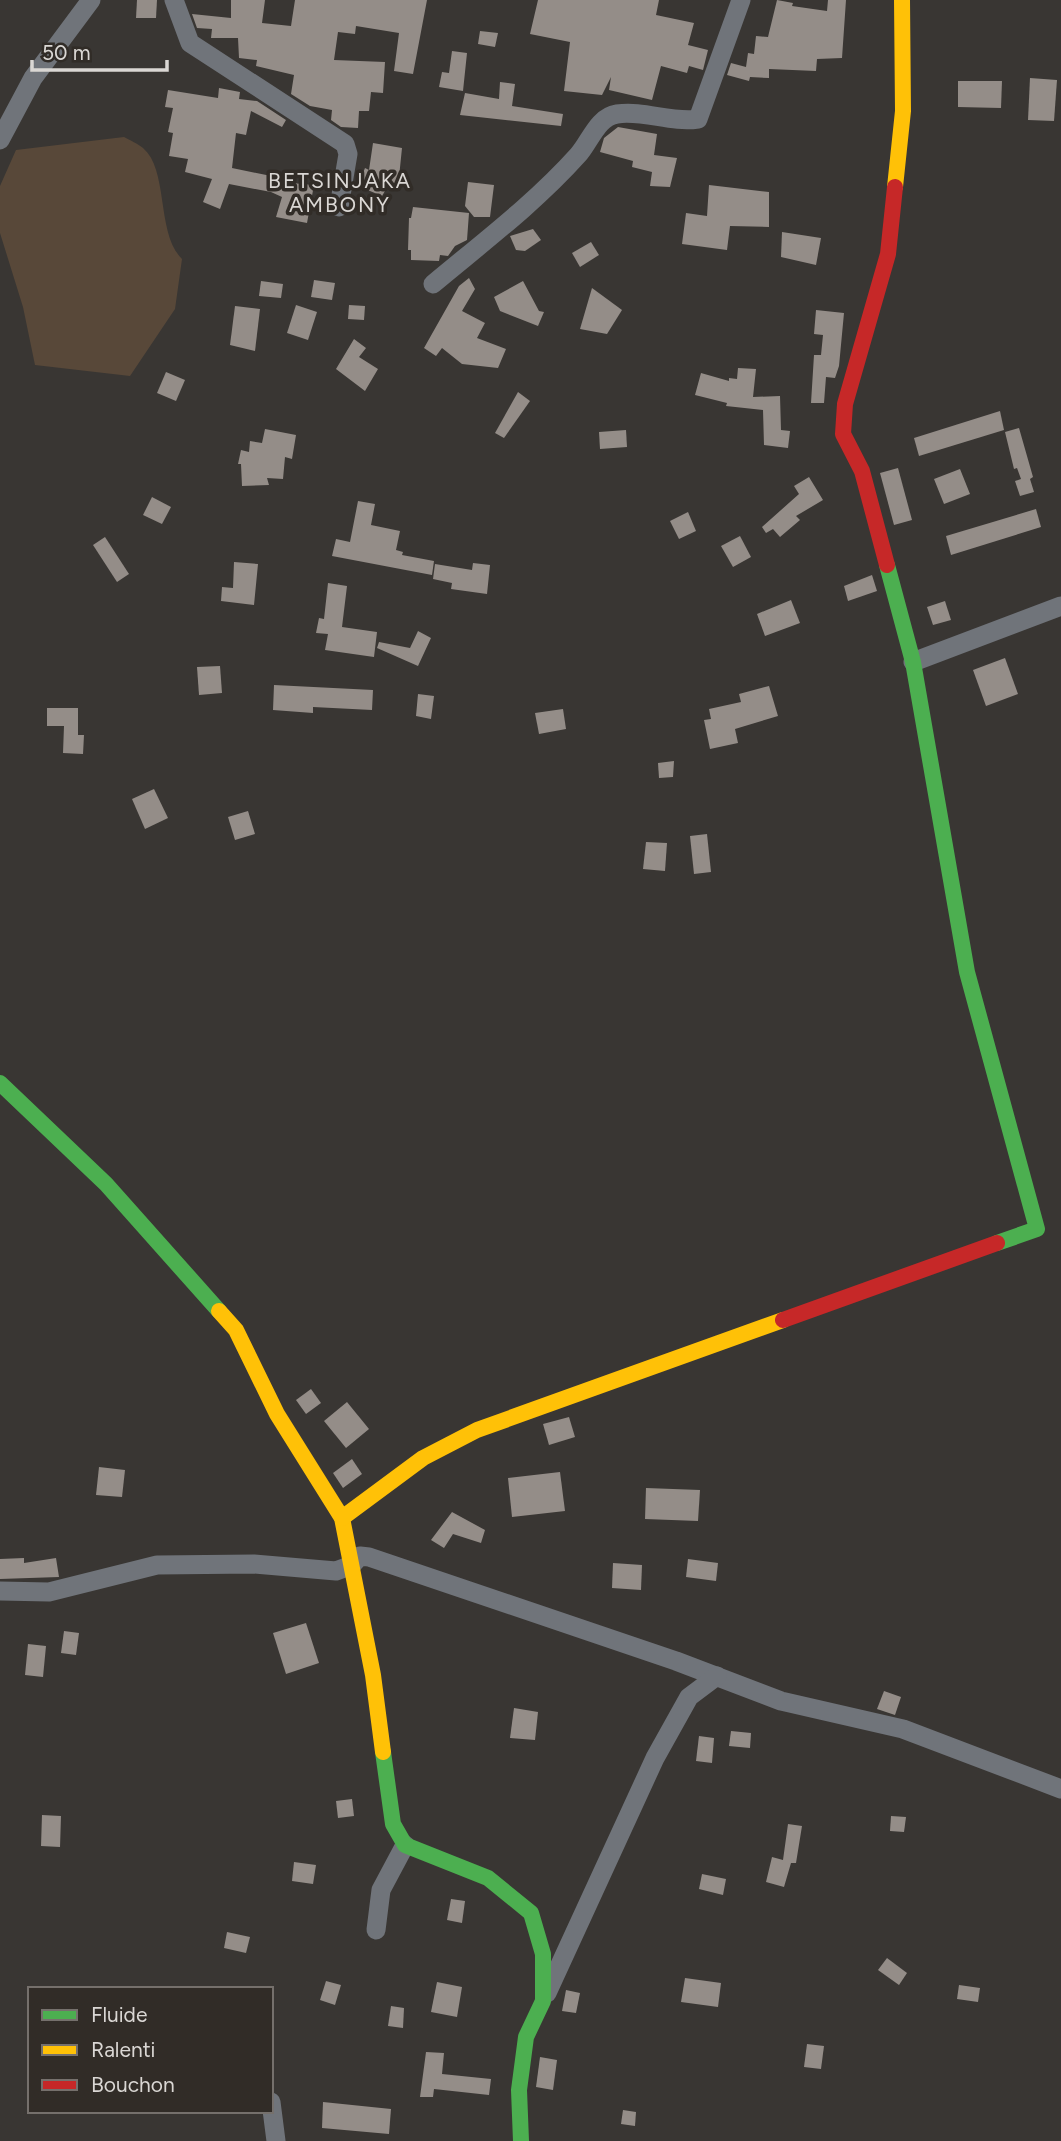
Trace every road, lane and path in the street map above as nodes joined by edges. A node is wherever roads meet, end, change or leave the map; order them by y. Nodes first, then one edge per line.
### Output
1 (91, 0) edge
2 (174, 0) edge
3 (741, 0) edge
4 (902, 0) edge
5 (0, 140) edge
6 (339, 207) dead end
7 (433, 284) dead end
8 (1061, 606) edge
9 (913, 662) junction
10 (0, 1083) edge
11 (342, 1518) junction
12 (352, 1565) junction
13 (0, 1591) edge
14 (716, 1676) junction
15 (1061, 1789) edge
16 (405, 1845) junction
17 (376, 1930) dead end
18 (543, 2001) junction
19 (272, 2113) edge
20 (276, 2141) edge
21 (521, 2141) edge

1 - 5 street
2 - 6 street
3 - 7 street
4 - 9 street
8 - 9 street
9 - 11 street
10 - 11 street
11 - 12 street
12 - 13 street
12 - 14 street
12 - 16 street
14 - 15 street
14 - 18 street
16 - 17 street
16 - 18 street
18 - 21 street
19 - 20 street

